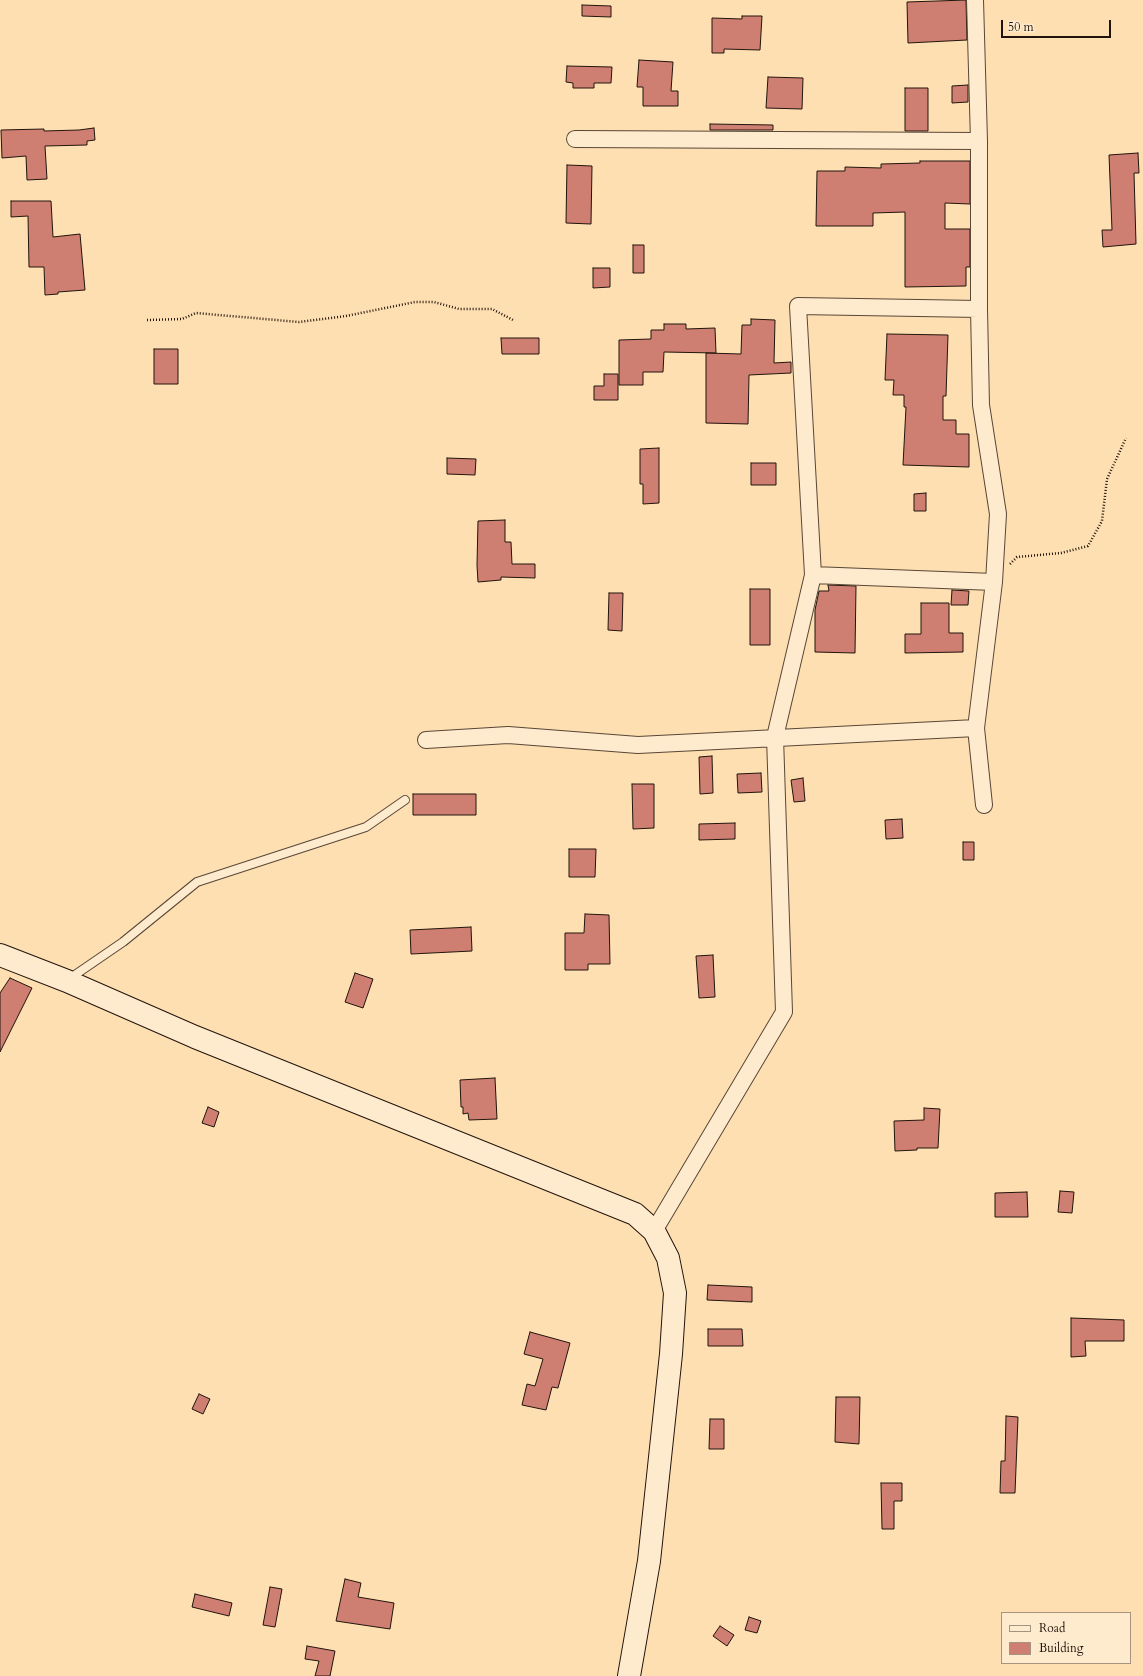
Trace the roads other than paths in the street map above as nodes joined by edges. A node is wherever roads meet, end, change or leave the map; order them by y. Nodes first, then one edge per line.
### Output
1 (975, 0) edge
2 (575, 139) dead end
3 (979, 141) junction
4 (979, 309) junction
5 (813, 575) junction
6 (994, 582) junction
7 (976, 728) junction
8 (775, 737) junction
9 (426, 740) dead end
10 (405, 800) dead end
11 (984, 805) dead end
12 (0, 955) edge
13 (67, 981) junction
14 (654, 1231) junction
15 (629, 1676) edge

1 - 3 street
2 - 3 street
3 - 4 street
4 - 5 street
4 - 6 street
5 - 6 street
5 - 8 street
6 - 7 street
7 - 8 street
7 - 11 street
8 - 9 street
8 - 14 street
10 - 13 lane
12 - 13 street
13 - 14 street
14 - 15 street

